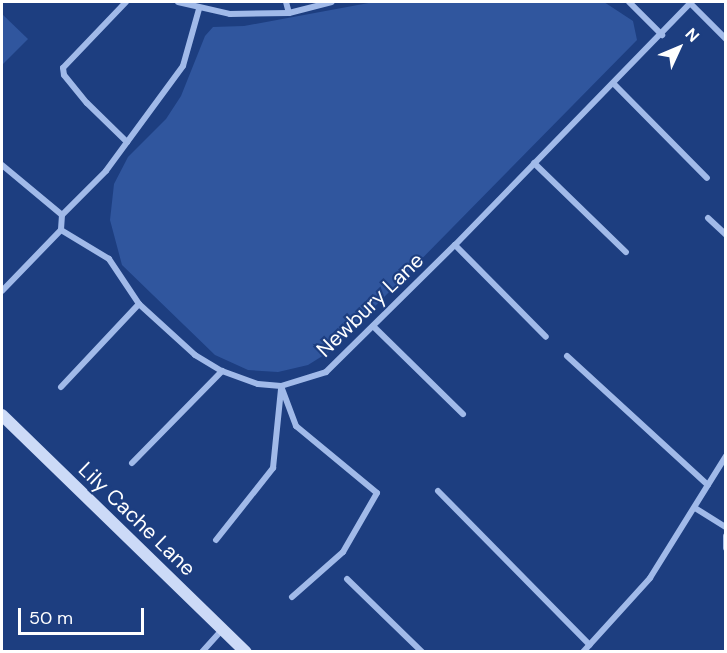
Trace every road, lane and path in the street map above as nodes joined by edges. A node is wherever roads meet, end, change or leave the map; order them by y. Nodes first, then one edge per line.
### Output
1 (126, 2) edge
2 (178, 2) edge
3 (286, 2) edge
4 (332, 2) edge
5 (629, 2) edge
6 (690, 2) edge
7 (199, 9) junction
8 (289, 13) junction
9 (662, 35) junction
10 (726, 39) edge
11 (614, 84) junction
12 (127, 142) junction
13 (534, 163) junction
14 (2, 165) edge
15 (707, 178) dead end
16 (62, 215) junction
17 (708, 218) dead end
18 (61, 230) junction
19 (726, 235) edge
20 (455, 245) junction
21 (626, 252) dead end
22 (2, 291) edge
23 (139, 304) junction
24 (373, 326) junction
25 (546, 337) dead end
26 (567, 356) dead end
27 (222, 371) junction
28 (281, 386) junction
29 (61, 387) dead end
30 (463, 414) dead end
31 (2, 415) edge
32 (726, 456) edge
33 (132, 463) dead end
34 (708, 485) junction
35 (438, 491) dead end
36 (695, 508) junction
37 (726, 527) edge
38 (726, 536) edge
39 (216, 540) dead end
40 (726, 548) edge
41 (347, 579) dead end
42 (292, 597) dead end
43 (223, 629) junction
44 (590, 645) junction
45 (202, 651) edge
46 (246, 651) edge
47 (422, 651) edge
48 (583, 651) edge

1 - 12 street
2 - 7 street
3 - 8 street
4 - 8 street
5 - 9 street
6 - 9 street, Newbury Lane
6 - 10 street
7 - 8 street
7 - 12 street
9 - 11 street, Newbury Lane
11 - 13 street, Newbury Lane
11 - 15 street
12 - 16 street
13 - 20 street, Newbury Lane
13 - 21 street
14 - 16 street
16 - 18 street
17 - 19 street
18 - 22 street
18 - 23 street, Newbury Lane
20 - 24 street, Newbury Lane
20 - 25 street
23 - 27 street, Newbury Lane
23 - 29 street
24 - 28 street, Newbury Lane
24 - 30 street
26 - 34 street
27 - 28 street, Newbury Lane
27 - 33 street
28 - 39 street
28 - 42 street
31 - 43 street, Lily Cache Lane
32 - 34 street
34 - 36 street
35 - 44 street
36 - 37 street
36 - 44 street
38 - 40 street
41 - 47 street
43 - 45 street
43 - 46 street, Lily Cache Lane
44 - 48 street

